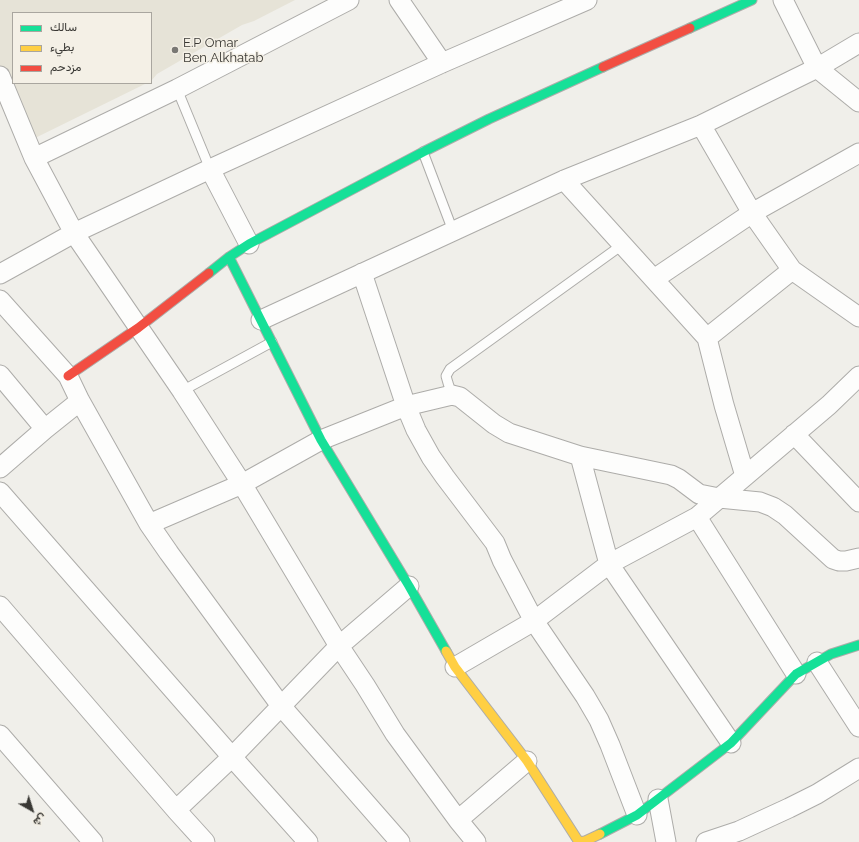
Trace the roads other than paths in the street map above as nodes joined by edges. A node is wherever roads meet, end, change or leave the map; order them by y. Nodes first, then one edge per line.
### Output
1 (349, 0) edge
2 (399, 0) edge
3 (587, 0) edge
4 (752, 0) edge
5 (783, 0) edge
6 (859, 43) edge
7 (442, 63) junction
8 (817, 68) junction
9 (0, 76) edge
10 (177, 89) junction
11 (859, 102) edge
12 (701, 124) junction
13 (423, 152) junction
14 (859, 153) edge
15 (34, 158) junction
16 (210, 169) junction
17 (564, 180) junction
18 (752, 213) junction
19 (453, 231) junction
20 (74, 233) junction
21 (249, 244) junction
22 (622, 245) junction
23 (229, 257) junction
24 (792, 270) junction
25 (362, 273) junction
26 (0, 274) edge
27 (654, 279) junction
28 (0, 300) edge
29 (859, 317) edge
30 (261, 320) junction
31 (138, 328) junction
32 (707, 338) junction
33 (272, 342) junction
34 (0, 375) edge
35 (68, 376) junction
36 (859, 376) edge
37 (182, 391) junction
38 (452, 395) junction
39 (80, 401) junction
40 (406, 406) junction
41 (45, 429) junction
42 (794, 434) junction
43 (321, 440) junction
44 (580, 456) junction
45 (0, 468) edge
46 (745, 476) junction
47 (242, 484) junction
48 (0, 492) edge
49 (718, 498) junction
50 (859, 502) edge
51 (697, 517) junction
52 (149, 524) junction
53 (859, 558) edge
54 (608, 564) junction
55 (409, 586) junction
56 (0, 606) edge
57 (534, 621) junction
58 (859, 645) edge
59 (339, 646) junction
60 (817, 662) junction
61 (454, 667) junction
62 (796, 674) junction
63 (281, 706) junction
64 (859, 727) edge
65 (0, 735) edge
66 (731, 743) junction
67 (232, 757) junction
68 (526, 761) junction
69 (859, 768) edge
70 (658, 799) junction
71 (176, 810) junction
72 (636, 815) junction
73 (458, 820) junction
74 (93, 842) edge
75 (205, 842) edge
76 (308, 842) edge
77 (400, 842) edge
78 (476, 842) edge
79 (666, 842) edge
80 (706, 842) edge

1 - 10 street
2 - 7 street
3 - 7 street
4 - 13 street
5 - 8 street
6 - 8 street
7 - 16 street
8 - 11 street
8 - 12 street
9 - 15 street
10 - 15 street
10 - 16 lane
12 - 17 street
12 - 18 street
13 - 19 lane
13 - 21 street
14 - 18 street
15 - 20 street
16 - 20 street
16 - 21 street
17 - 19 street
17 - 22 street
18 - 24 street
18 - 27 street
19 - 25 street
20 - 26 street
20 - 31 street
21 - 23 street
22 - 27 street
22 - 38 lane
23 - 30 street
23 - 31 street
24 - 29 street
24 - 32 street
25 - 30 street
25 - 40 street
27 - 32 street
28 - 35 street
30 - 33 street
31 - 35 street
31 - 37 street
32 - 46 street
33 - 37 lane
33 - 43 street
34 - 41 street
35 - 39 street
36 - 42 street
37 - 47 street
38 - 40 street
38 - 44 street
39 - 41 street
39 - 52 street
40 - 43 street
40 - 57 street
41 - 45 street
42 - 46 street
42 - 50 street
43 - 47 street
43 - 55 street
44 - 49 street
44 - 54 street
46 - 49 street
47 - 52 street
47 - 59 street
48 - 67 street
49 - 51 street
49 - 53 street
51 - 54 street
51 - 62 street
52 - 63 street
54 - 57 street
54 - 66 street
55 - 59 street
55 - 61 street
56 - 71 street
57 - 61 street
57 - 72 street
58 - 60 street
59 - 63 street
59 - 73 street
60 - 62 street
60 - 64 street
61 - 68 street
62 - 66 street
63 - 67 street
63 - 77 street
65 - 74 street
66 - 70 street
67 - 71 street
67 - 76 street
68 - 72 street
68 - 73 street
69 - 80 street
70 - 72 street
70 - 79 street
71 - 75 street
73 - 78 street

